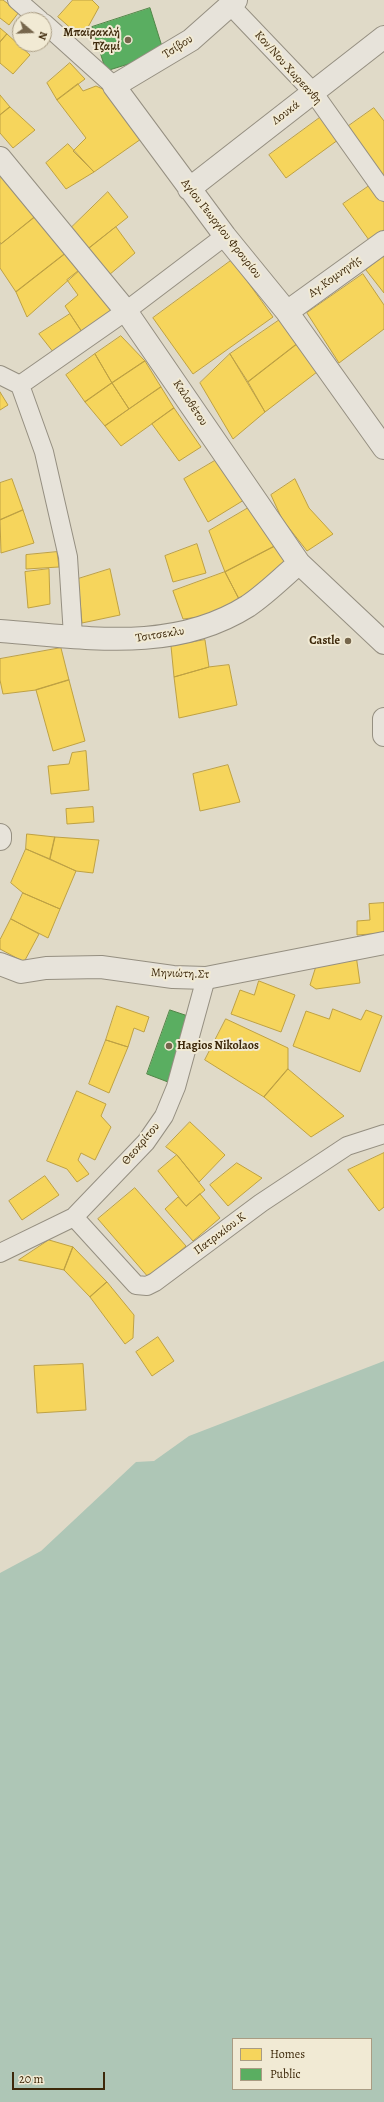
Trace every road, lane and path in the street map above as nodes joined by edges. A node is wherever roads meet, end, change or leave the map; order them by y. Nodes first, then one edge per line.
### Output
1 (17, 0) edge
2 (233, 3) edge
3 (31, 12) edge
4 (52, 30) edge
5 (384, 37) edge
6 (114, 86) junction
7 (313, 92) junction
8 (0, 158) edge
9 (189, 189) junction
10 (384, 192) edge
11 (225, 236) junction
12 (384, 242) edge
13 (126, 311) junction
14 (287, 312) junction
15 (0, 375) edge
16 (20, 385) junction
17 (384, 448) edge
18 (299, 563) junction
19 (0, 631) edge
20 (73, 636) junction
21 (384, 643) edge
22 (384, 719) edge
23 (384, 735) edge
24 (0, 835) edge
25 (0, 839) edge
26 (384, 943) edge
27 (0, 964) edge
28 (206, 978) junction
29 (384, 1134) edge
30 (74, 1217) junction
31 (0, 1253) edge

1 - 3 lane
2 - 6 street, Τσίβου
2 - 7 lane, Κον/Νου Χωρεανθη
4 - 6 lane, Αγίου Γεωργίου Φρουρίου
5 - 7 street, Λουκά
6 - 9 street, Αγίου Γεωργίου Φρουρίου
7 - 9 street, Λουκά
7 - 10 lane, Κον/Νου Χωρεανθη
8 - 13 street, Καλοθέτου
9 - 11 street, Αγίου Γεωργίου Φρουρίου
11 - 13 lane
11 - 14 street, Αγίου Γεωργίου Φρουρίου
12 - 14 street, Αγ.Κομνηνής
13 - 16 lane
13 - 18 street, Καλοθέτου
14 - 17 street, Αγίου Γεωργίου Φρουρίου
15 - 16 lane
16 - 20 lane
18 - 20 street, Τσιτσεκλυ
18 - 21 street, Καλοθέτου
19 - 20 street, Τσιτσεκλυ
22 - 23 street
24 - 25 street
26 - 28 street, Μηνιώτη.Στ
27 - 28 street, Μηνιώτη.Στ
28 - 30 lane, Θεοκρίτου
29 - 30 lane, Πατρικίου.Κ
30 - 31 lane, Θεοκρίτου

